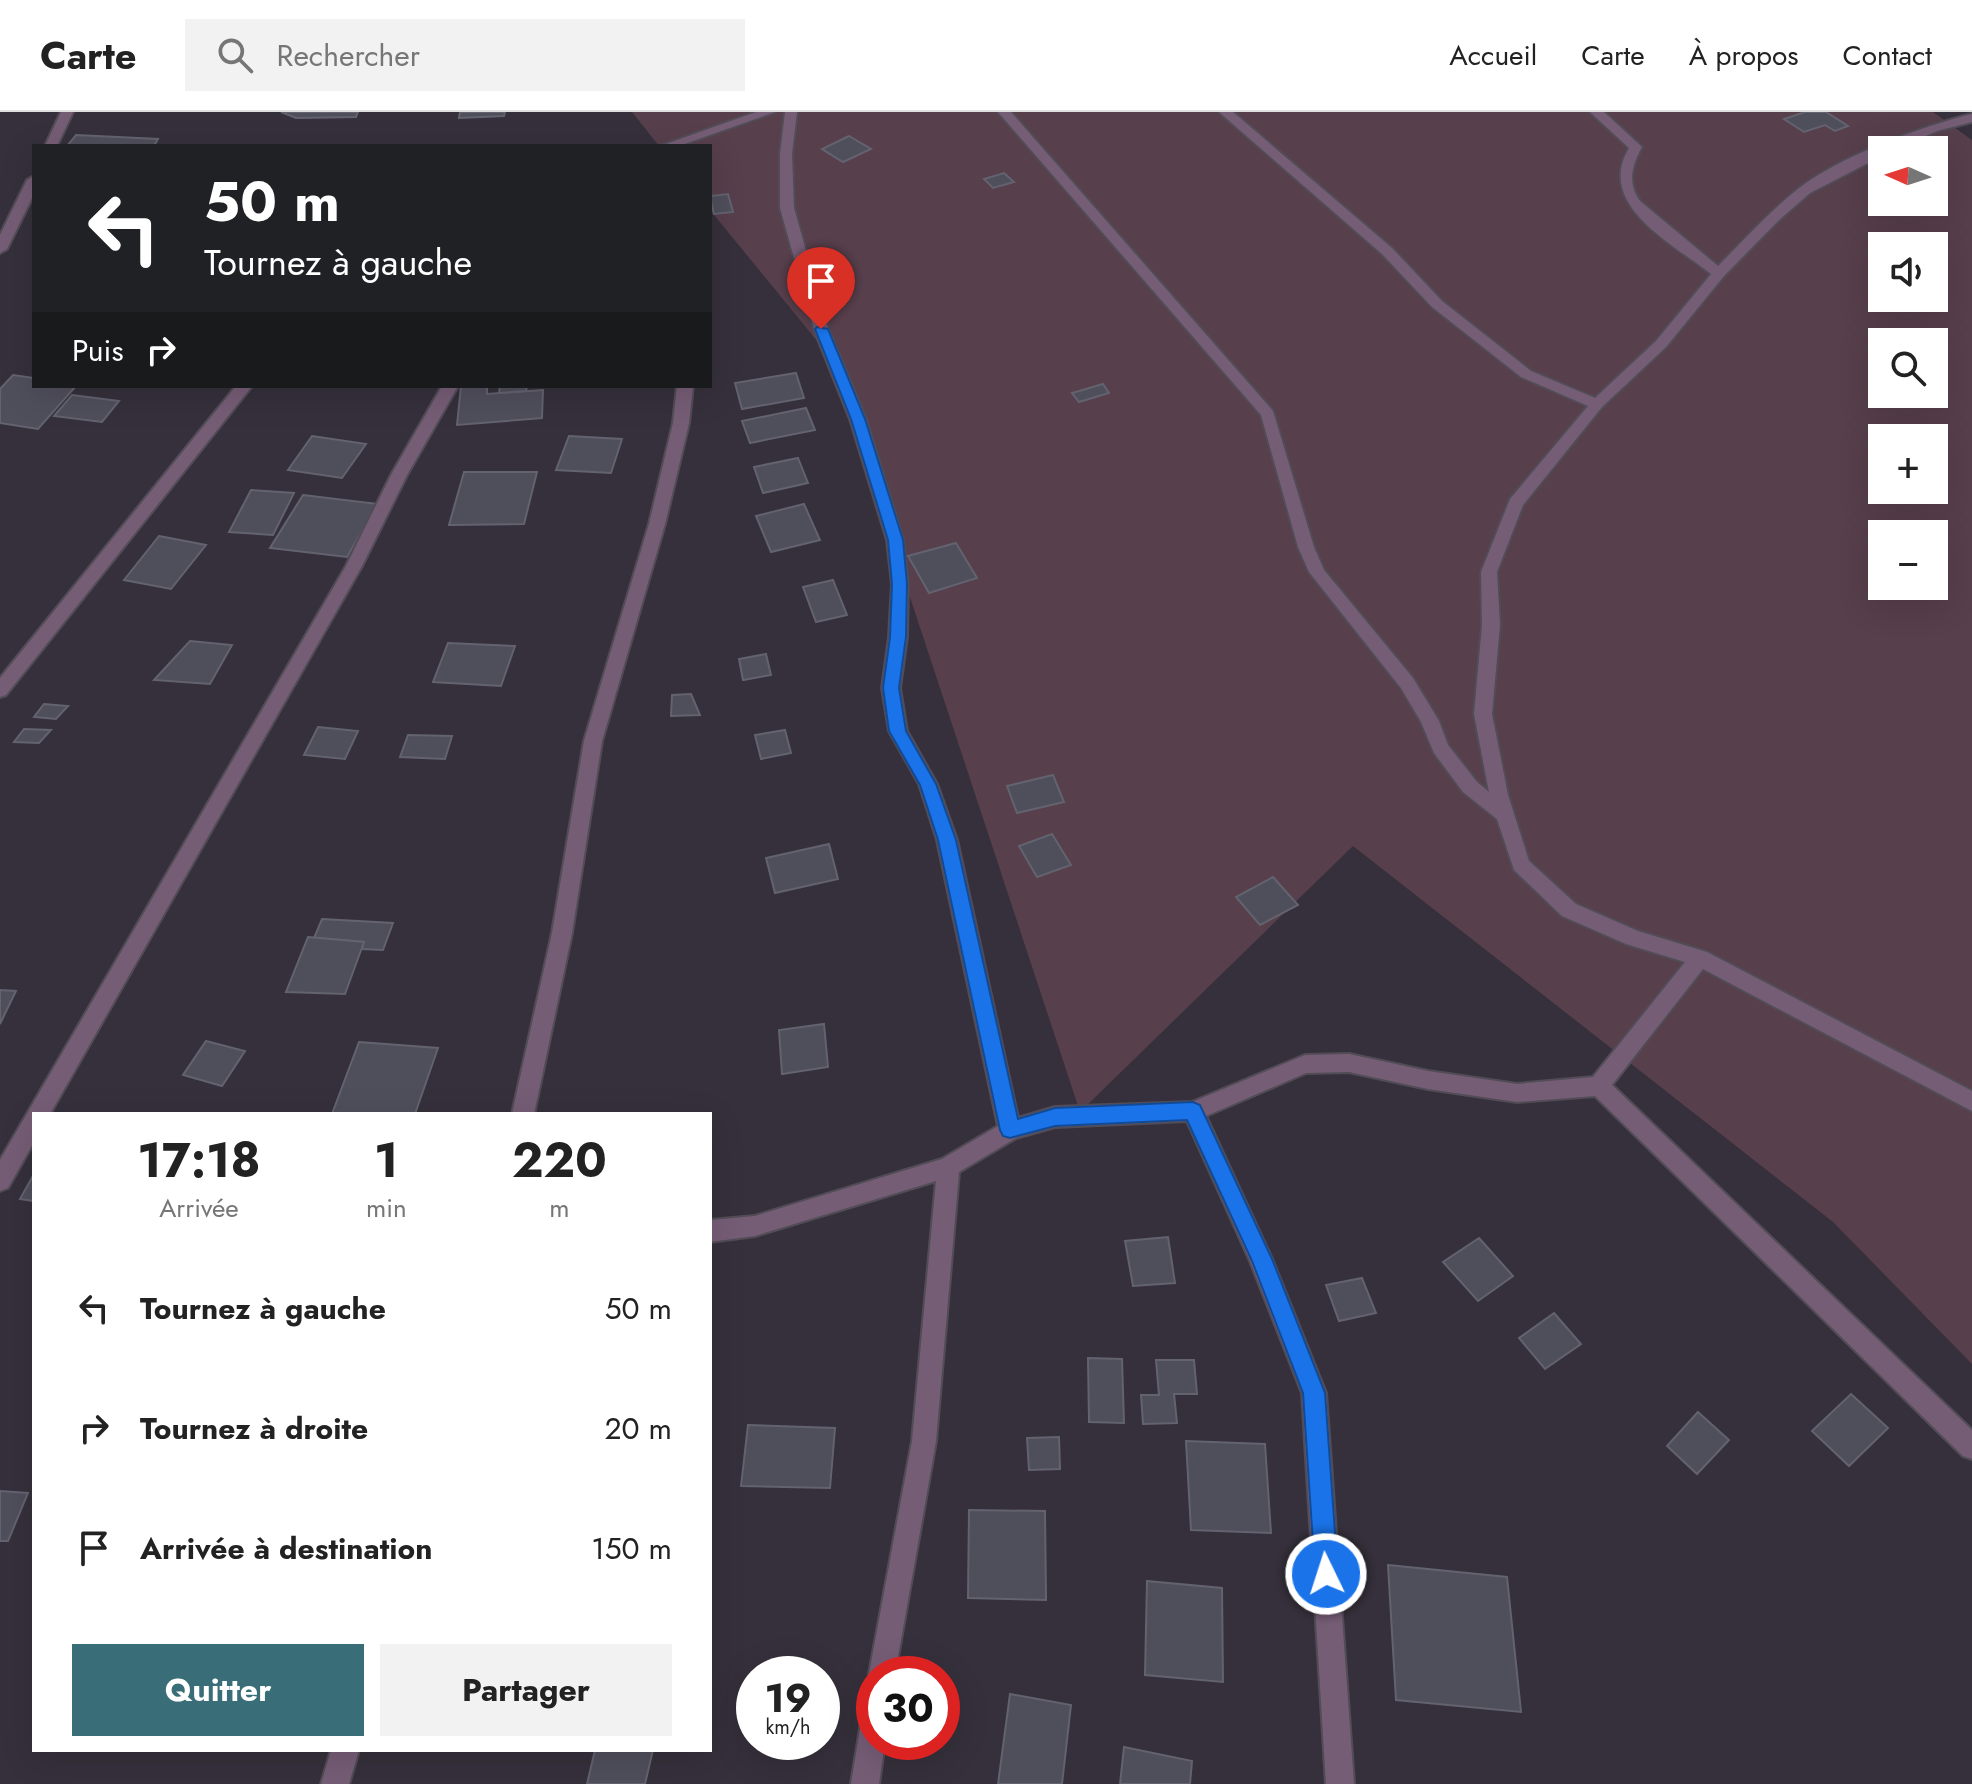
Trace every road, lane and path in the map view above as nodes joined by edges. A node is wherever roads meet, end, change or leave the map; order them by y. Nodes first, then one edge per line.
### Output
1 (67, 112) edge
2 (769, 112) edge
3 (791, 112) edge
4 (1004, 112) edge
5 (1225, 112) edge
6 (1596, 112) edge
7 (1941, 112) edge
8 (1964, 120) edge
9 (52, 144) edge
10 (672, 144) edge
11 (32, 184) edge
12 (0, 249) edge
13 (1719, 273) junction
14 (242, 388) edge
15 (449, 388) edge
16 (685, 388) edge
17 (1597, 404) junction
18 (0, 690) edge
19 (1505, 815) junction
20 (1700, 958) junction
21 (1599, 1086) junction
22 (1972, 1102) edge
23 (1193, 1111) junction
24 (40, 1112) edge
25 (523, 1112) edge
26 (32, 1125) edge
27 (1010, 1130) junction
28 (948, 1167) junction
29 (0, 1181) edge
30 (712, 1231) edge
31 (1972, 1447) edge
32 (885, 1656) edge
33 (344, 1752) edge
34 (868, 1760) edge
35 (335, 1784) edge
36 (865, 1784) edge
37 (1340, 1784) edge

1 - 9 street
2 - 10 street
3 - 27 street
4 - 19 street
5 - 17 street
6 - 13 street
7 - 8 street
8 - 13 street
11 - 12 street
13 - 17 street
14 - 18 street
15 - 24 street
16 - 25 street
17 - 19 street
19 - 20 street
20 - 21 street
20 - 22 street
21 - 23 street
21 - 31 street
23 - 27 street
23 - 37 street
26 - 29 street
27 - 28 street
28 - 30 street
28 - 32 street
33 - 35 street
34 - 36 street

